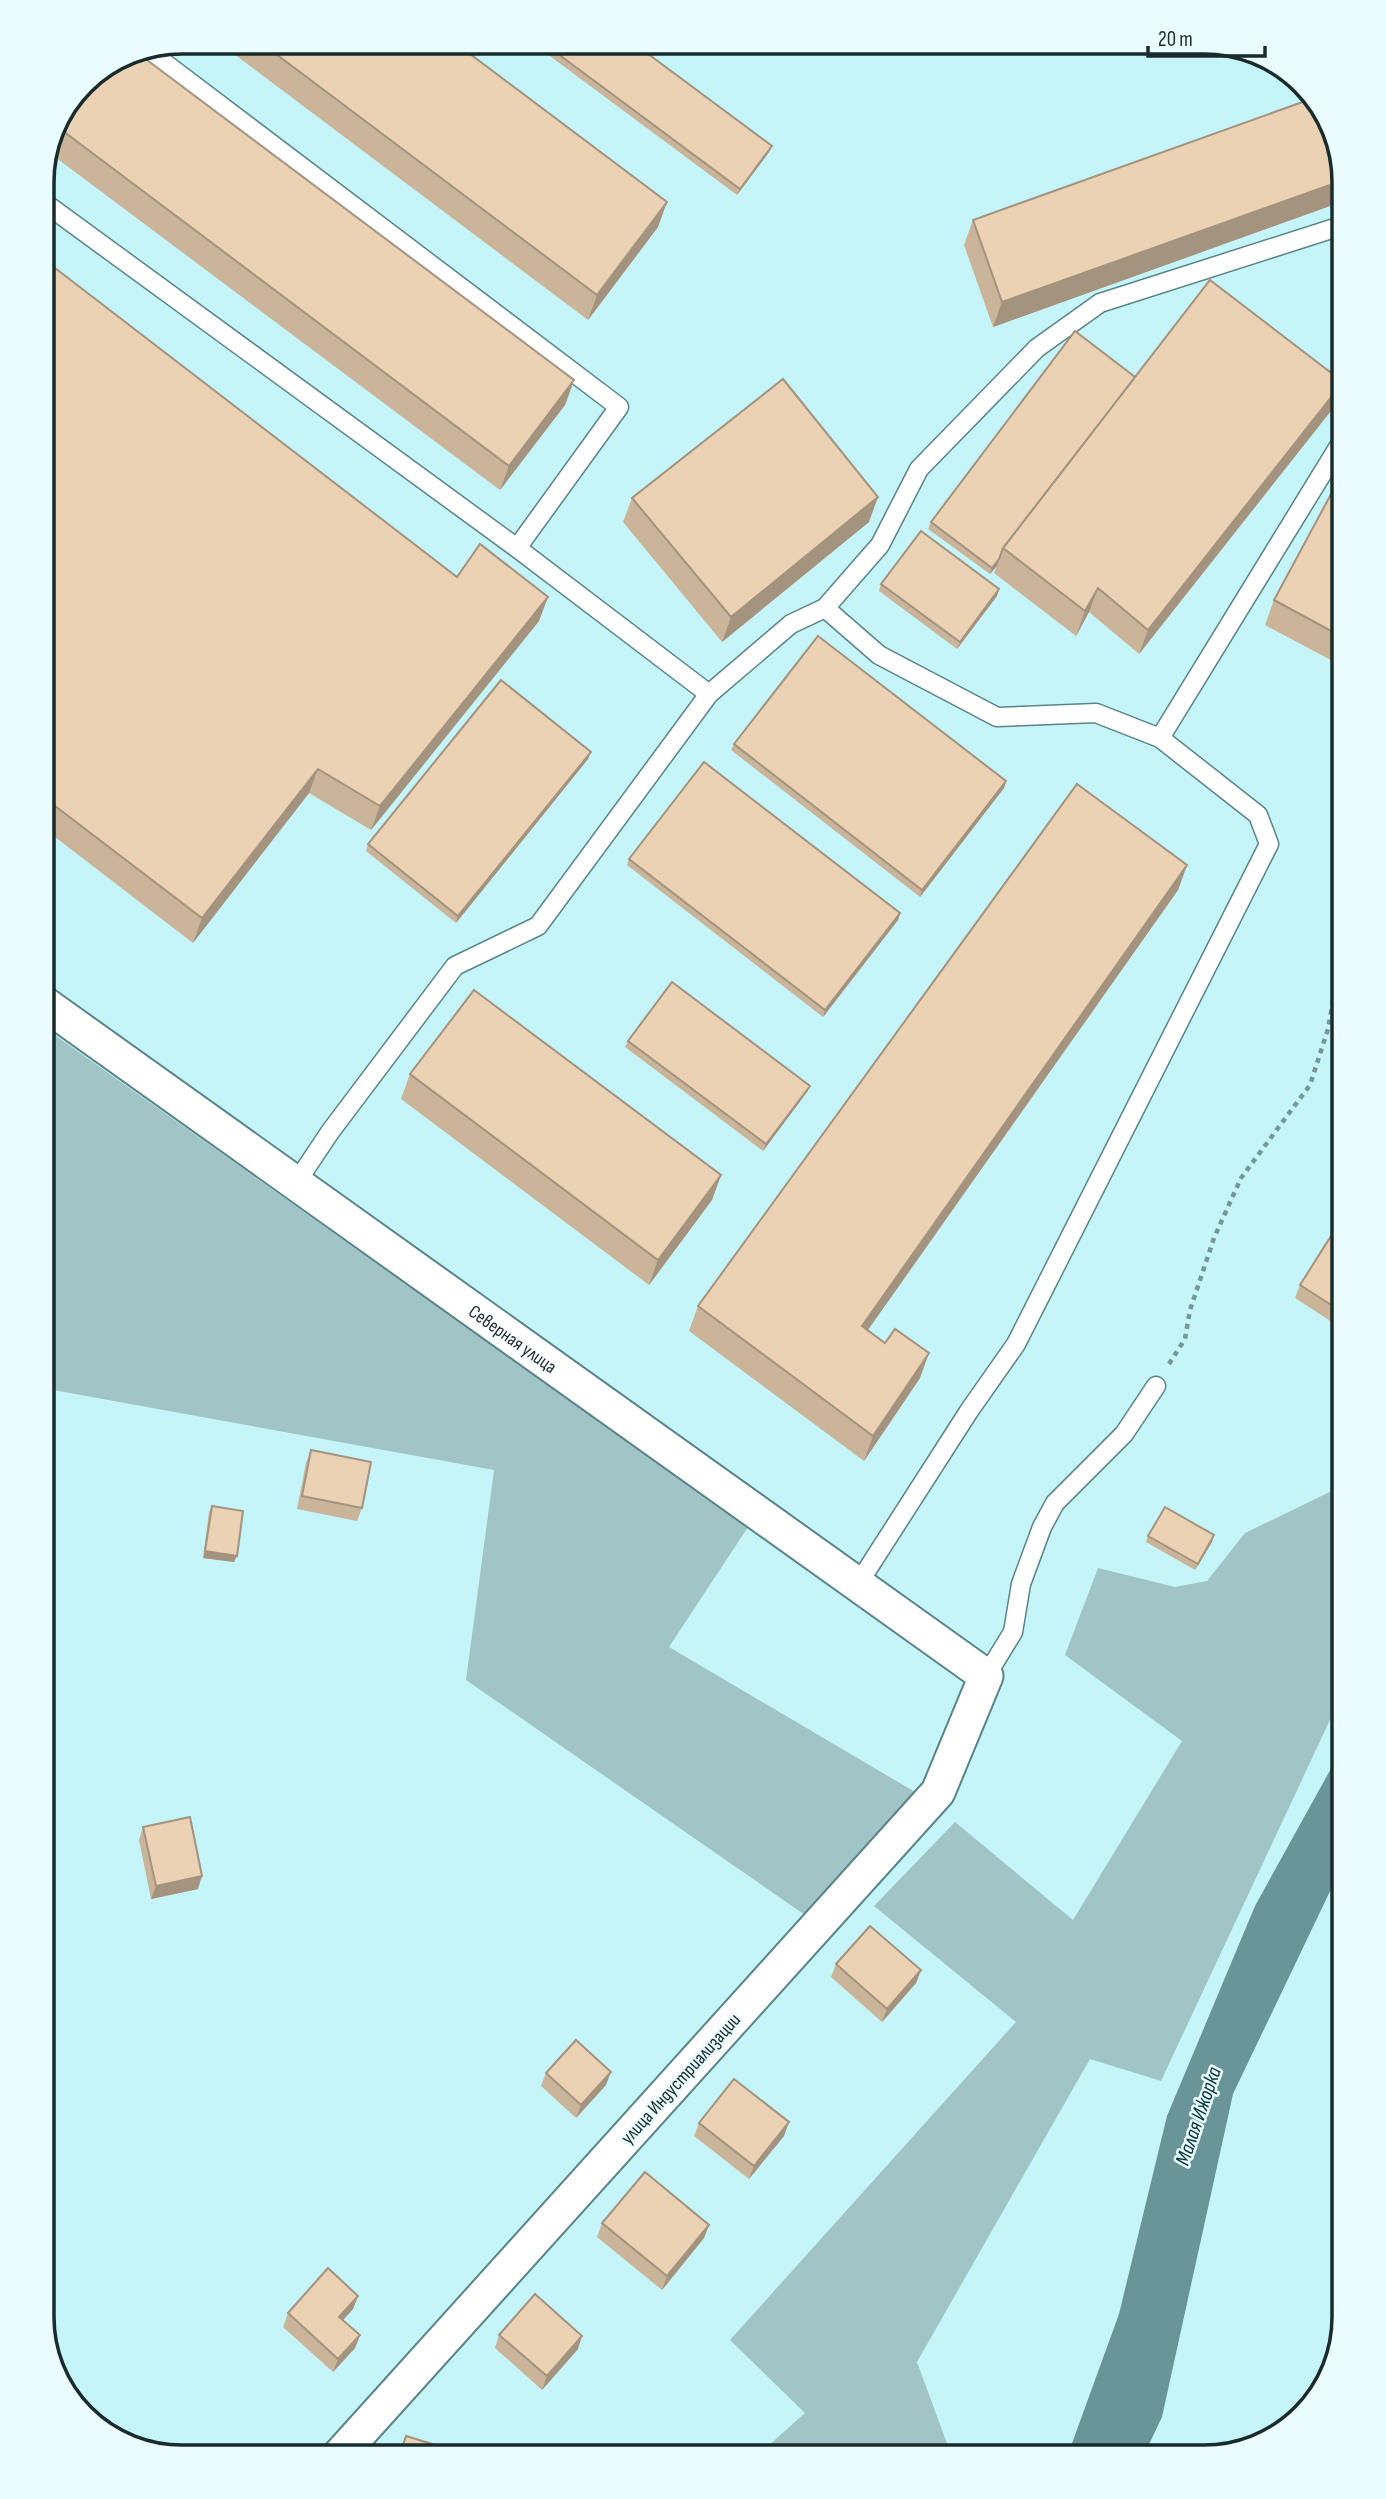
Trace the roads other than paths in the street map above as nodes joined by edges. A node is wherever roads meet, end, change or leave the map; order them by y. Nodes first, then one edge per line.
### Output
1 (157, 57) edge
2 (55, 210) edge
3 (1332, 229) edge
4 (1332, 458) edge
5 (517, 548) junction
6 (825, 608) junction
7 (709, 694) junction
8 (1160, 738) junction
9 (55, 1011) edge
10 (296, 1183) junction
11 (1156, 1386) road end
12 (858, 1584) junction
13 (986, 1676) junction
14 (350, 2444) edge

1 - 5 lane
2 - 5 lane
3 - 6 lane
4 - 8 lane
5 - 7 lane
6 - 7 lane
6 - 8 lane
7 - 10 lane
8 - 12 lane
9 - 10 street, Северная улица
10 - 12 street, Северная улица
11 - 13 lane
12 - 13 street, Северная улица
13 - 14 street, улица Индустриализации

